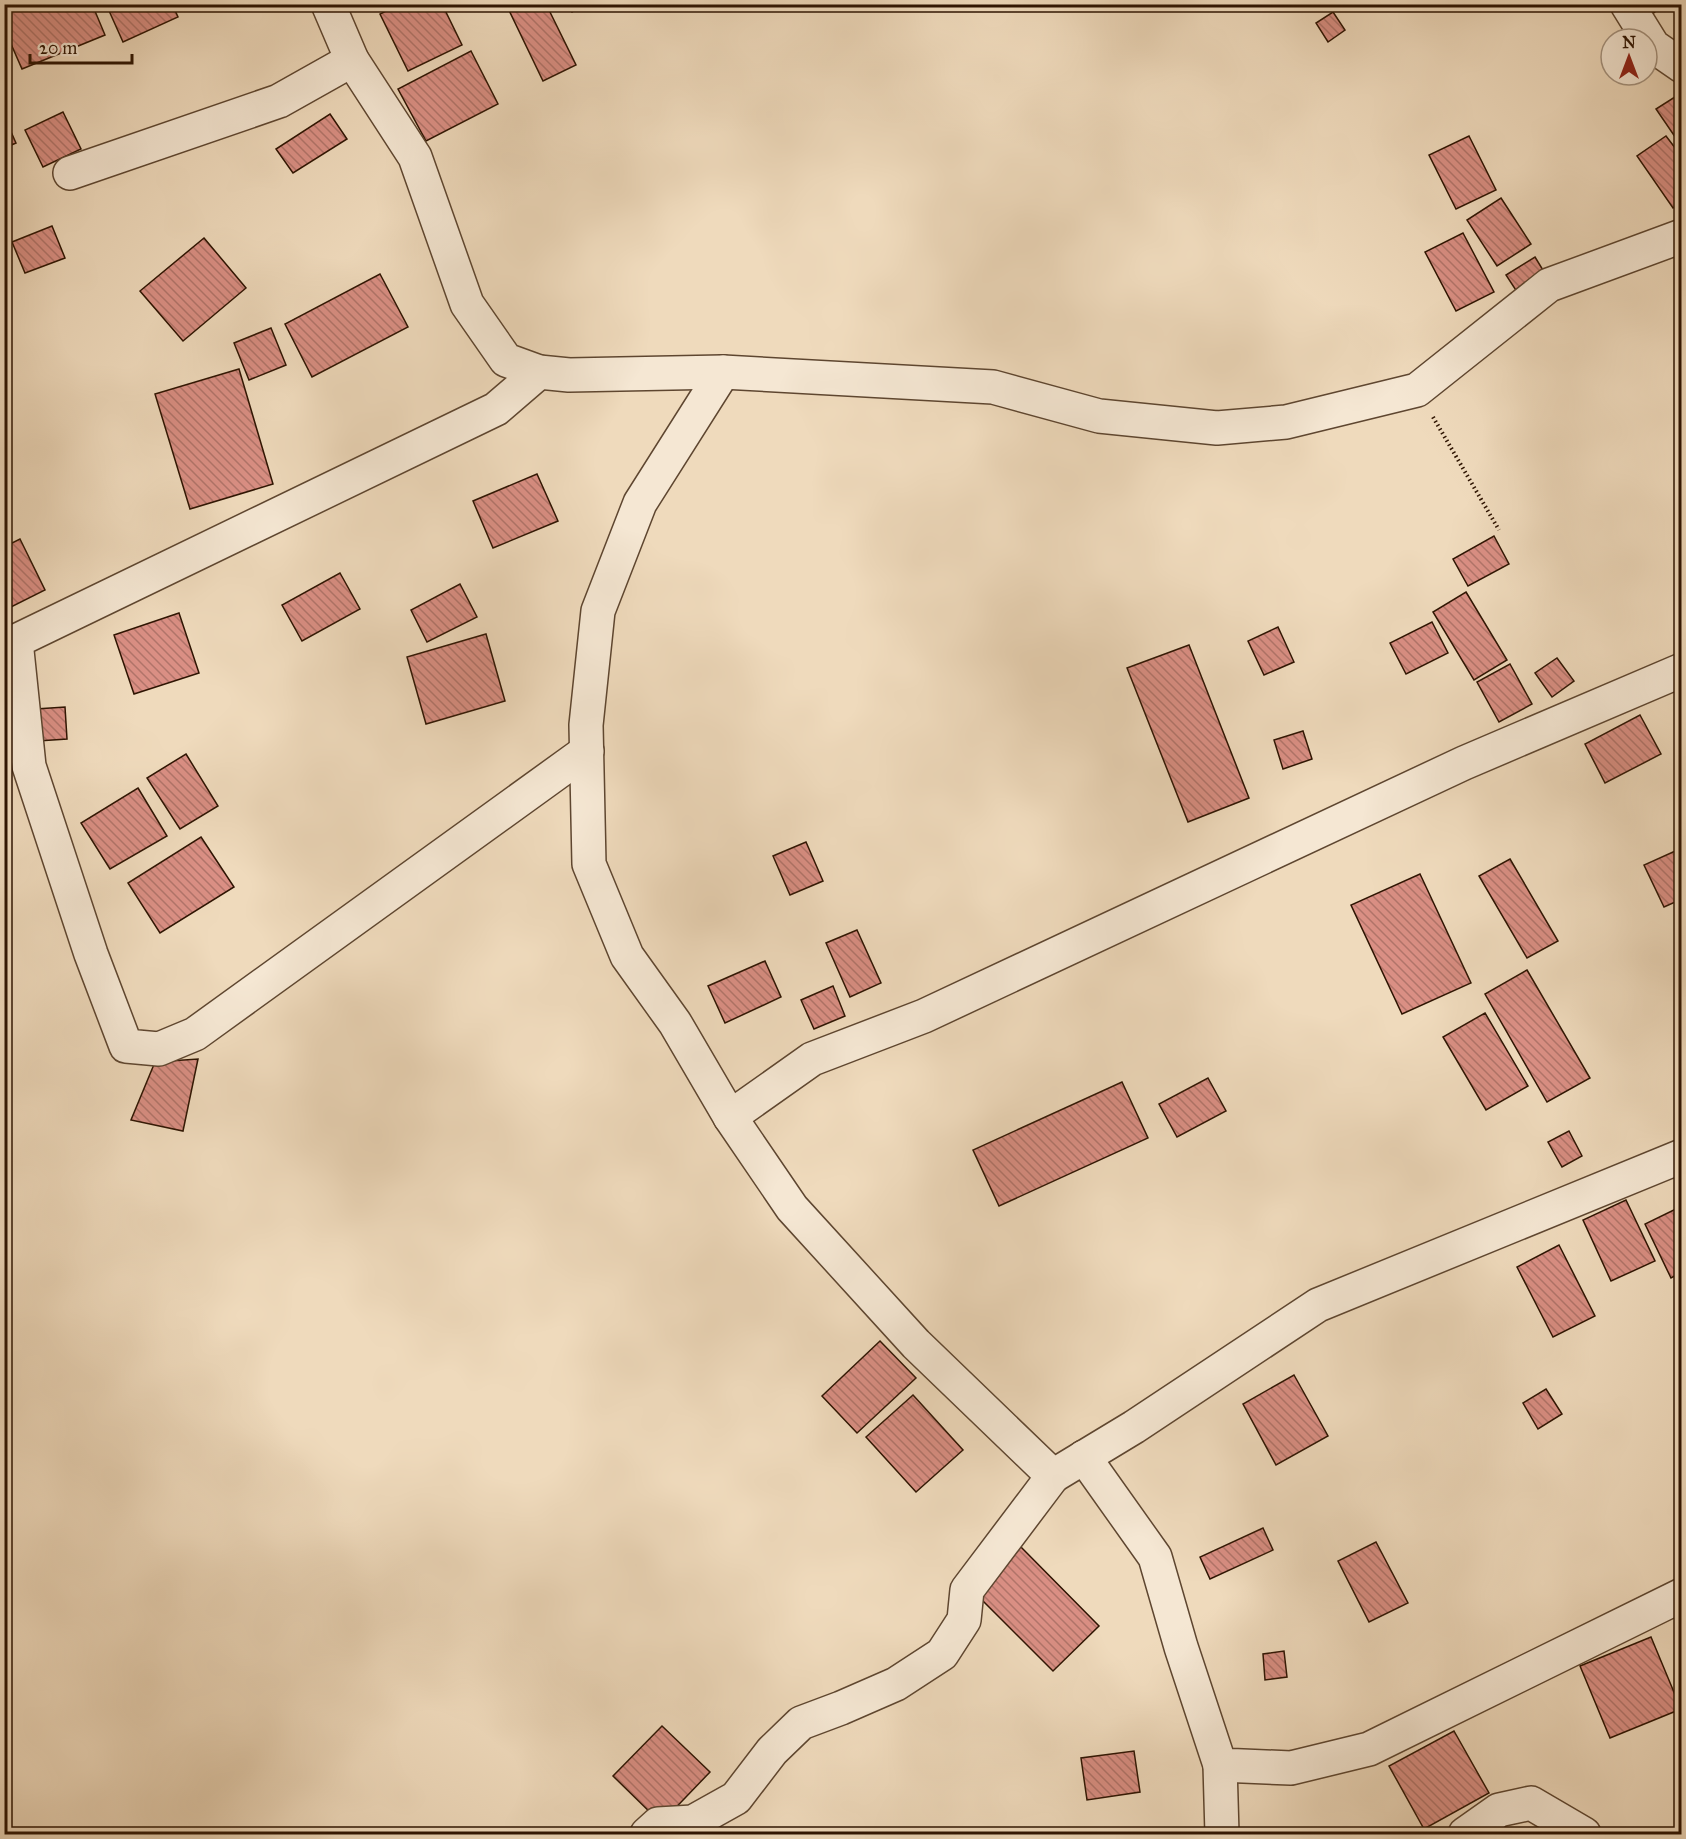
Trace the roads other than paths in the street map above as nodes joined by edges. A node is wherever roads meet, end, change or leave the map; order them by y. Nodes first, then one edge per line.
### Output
1 (328, 4) edge
2 (1627, 4) edge
3 (352, 60) junction
4 (1682, 66) edge
5 (70, 173) dead end
6 (1682, 236) edge
7 (539, 372) junction
8 (723, 372) junction
9 (1681, 672) edge
10 (587, 751) junction
11 (730, 1117) junction
12 (1682, 1156) edge
13 (1083, 1457) junction
14 (1053, 1476) junction
15 (1682, 1595) edge
16 (1220, 1765) junction
17 (647, 1834) edge
18 (1222, 1834) edge
19 (1464, 1834) edge
20 (1584, 1834) edge

1 - 3 street
2 - 4 street
3 - 5 street
3 - 7 street
6 - 8 street
7 - 8 street
7 - 10 street
8 - 10 street
9 - 11 street
10 - 11 street
11 - 14 street
12 - 13 street
13 - 14 street
13 - 16 street
14 - 17 street
15 - 16 street
16 - 18 street
19 - 20 street

